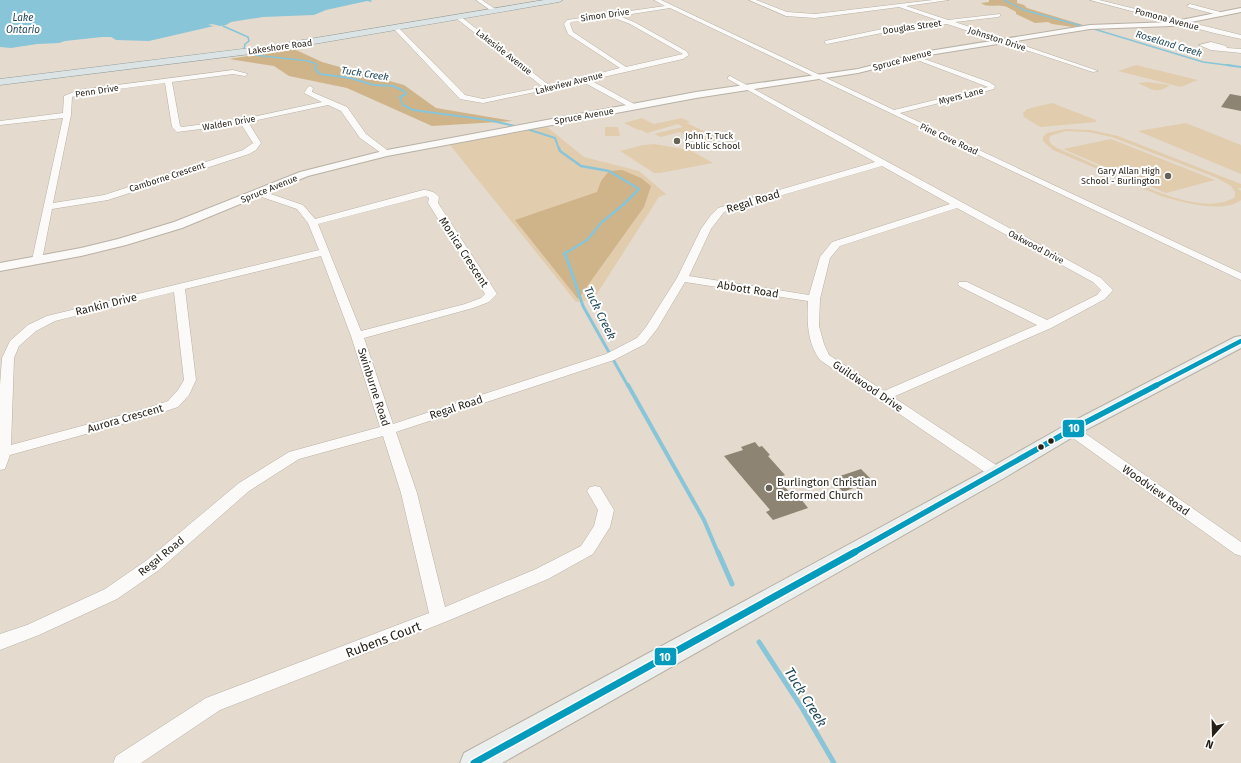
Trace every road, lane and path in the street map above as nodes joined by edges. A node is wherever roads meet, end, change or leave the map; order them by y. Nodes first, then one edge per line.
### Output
1 (479, 0) edge
2 (555, 0) edge
3 (657, 0) edge
4 (755, 0) edge
5 (946, 0) edge
6 (1093, 0) edge
7 (671, 6) junction
8 (900, 6) junction
9 (1190, 6) dead end
10 (495, 11) junction
11 (1240, 11) edge
12 (1222, 14) junction
13 (613, 15) junction
14 (998, 15) dead end
15 (458, 17) junction
16 (948, 22) junction
17 (1180, 22) junction
18 (396, 28) junction
19 (1241, 37) edge
20 (1003, 41) junction
21 (826, 42) dead end
22 (1224, 48) dead end
23 (1241, 51) edge
24 (914, 57) junction
25 (625, 69) junction
26 (1095, 71) dead end
27 (245, 74) dead end
28 (820, 77) junction
29 (730, 78) dead end
30 (583, 79) junction
31 (168, 81) junction
32 (0, 82) edge
33 (310, 88) dead end
34 (549, 88) junction
35 (746, 88) junction
36 (330, 102) junction
37 (633, 107) junction
38 (894, 112) junction
39 (67, 115) junction
40 (243, 121) junction
41 (0, 123) edge
42 (387, 154) junction
43 (883, 164) junction
44 (259, 193) junction
45 (958, 205) junction
46 (49, 208) junction
47 (312, 222) junction
48 (326, 252) junction
49 (37, 260) junction
50 (0, 267) edge
51 (1241, 277) edge
52 (682, 278) junction
53 (963, 284) dead end
54 (180, 286) junction
55 (814, 299) junction
56 (1047, 325) junction
57 (357, 336) junction
58 (1241, 341) edge
59 (884, 396) junction
60 (388, 430) junction
61 (1071, 430) junction
62 (1, 459) edge
63 (998, 473) junction
64 (595, 491) dead end
65 (1241, 550) edge
66 (438, 617) junction
67 (0, 642) edge
68 (123, 763) edge
69 (474, 763) edge

1 - 10 street
2 - 10 main road, Lakeshore Road
3 - 7 street, Pine Cove Road
4 - 8 street
5 - 8 street
6 - 17 street, Pomona Avenue
7 - 13 street, Simon Drive
7 - 28 street, Pine Cove Road
8 - 16 street, Johnston Drive
9 - 12 street
10 - 15 main road, Lakeshore Road
11 - 12 street, Spruce Avenue
12 - 17 street, Spruce Avenue
13 - 25 street, Simon Drive
13 - 25 street, Lakeview Avenue
14 - 16 street, Douglas Street
15 - 18 main road, Lakeshore Road
15 - 34 street, Lakeside Avenue
16 - 20 street, Johnston Drive
16 - 21 street, Douglas Street
17 - 19 street, Pomona Avenue
17 - 20 street, Spruce Avenue
18 - 32 main road, Lakeshore Road
18 - 34 street, Lakeview Avenue
20 - 24 street, Spruce Avenue
20 - 26 street, Johnston Drive
22 - 23 street
24 - 28 street, Spruce Avenue
24 - 38 street, Myers Lane
25 - 30 street, Lakeview Avenue
27 - 31 street, Penn Drive
28 - 35 street, Spruce Avenue
28 - 38 street, Pine Cove Road
29 - 35 street, Oakwood Drive
30 - 34 street, Lakeview Avenue
30 - 37 street
31 - 39 street, Penn Drive
31 - 40 street, Walden Drive
33 - 36 street
35 - 37 street, Spruce Avenue
35 - 43 street, Oakwood Drive
36 - 40 street, Walden Drive
36 - 42 street
37 - 42 street, Spruce Avenue
38 - 51 street, Pine Cove Road
39 - 41 street
39 - 46 street, Penn Drive
40 - 46 street, Camborne Crescent
42 - 44 street, Spruce Avenue
43 - 45 street, Oakwood Drive
43 - 52 street, Regal Road
44 - 47 street, Swinburne Road
44 - 49 street, Spruce Avenue
45 - 55 street, Guildwood Drive
45 - 56 street, Oakwood Drive
46 - 49 street, Penn Drive
47 - 48 street, Swinburne Road
47 - 57 street, Monica Crescent
48 - 54 street, Rankin Drive
48 - 57 street, Swinburne Road
49 - 50 street, Spruce Avenue
52 - 55 street, Abbott Road
52 - 60 street, Regal Road
53 - 56 street
54 - 62 street, Rankin Drive
54 - 62 street, Aurora Crescent
55 - 59 street, Guildwood Drive
56 - 59 street, Oakwood Drive
57 - 60 street, Swinburne Road
58 - 61 main road
59 - 63 street, Guildwood Drive
60 - 66 street, Swinburne Road
60 - 67 street, Regal Road
61 - 63 main road
61 - 65 street, Woodview Road
63 - 69 main road
64 - 66 street, Rubens Court
66 - 68 street, Rubens Court

